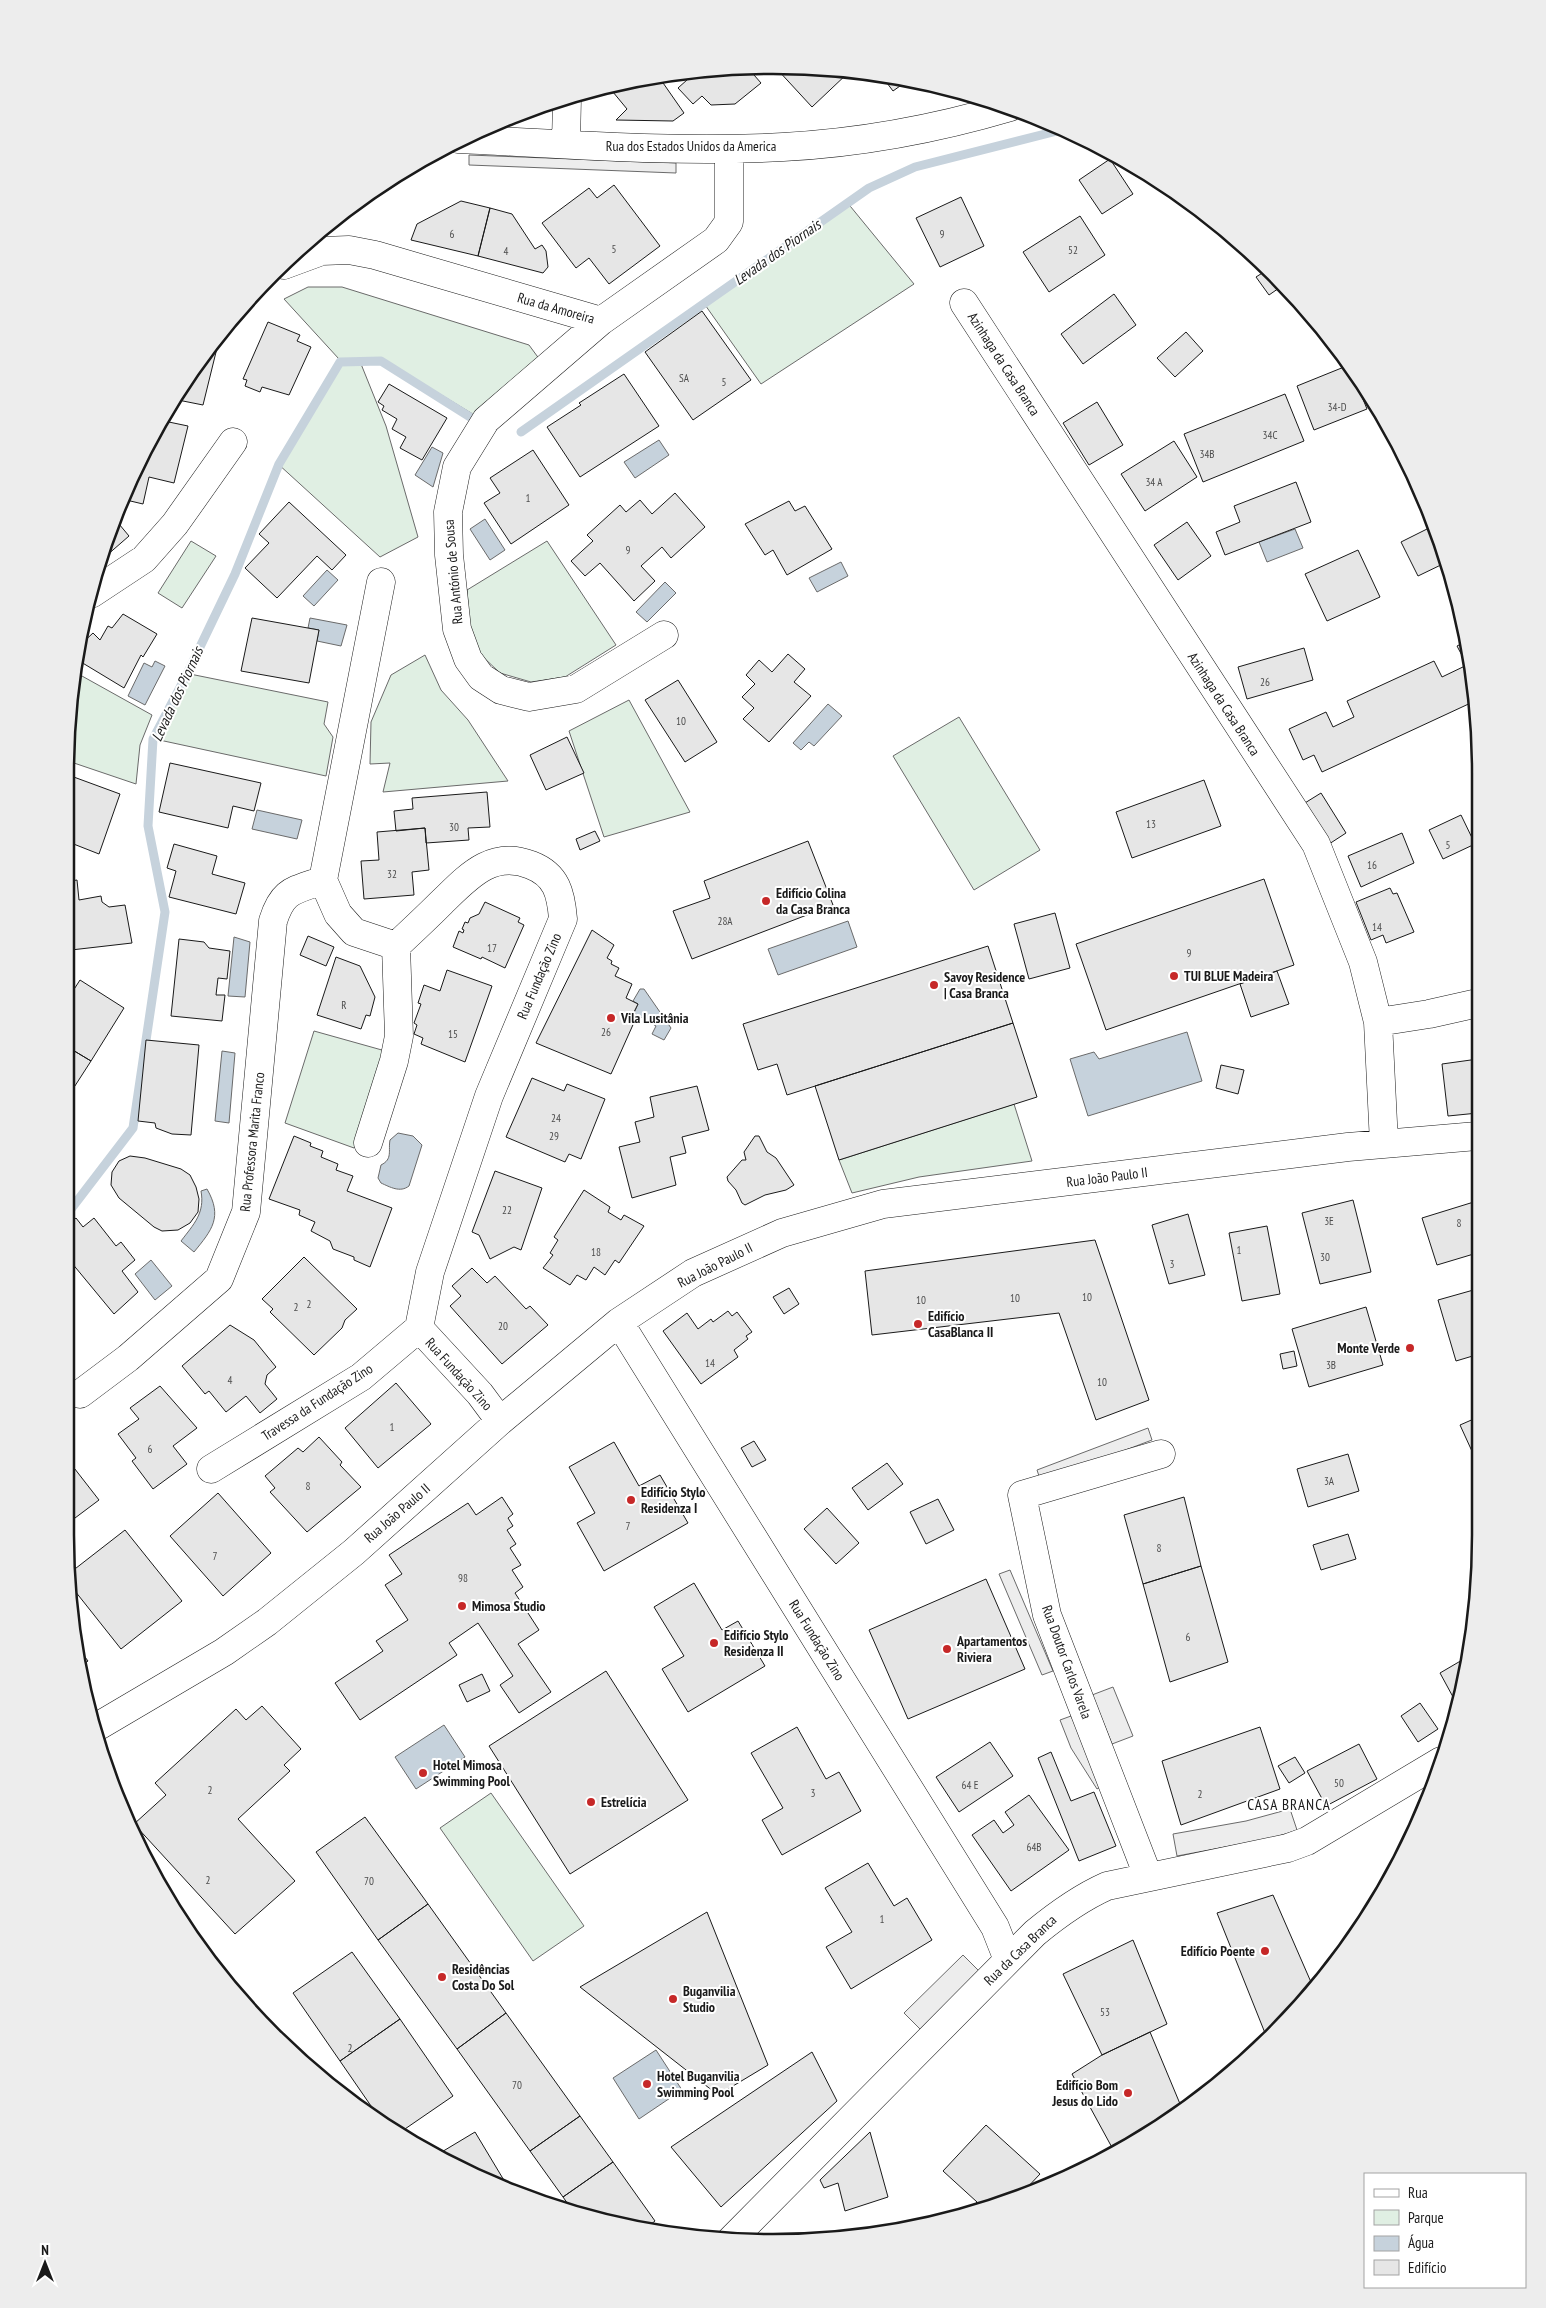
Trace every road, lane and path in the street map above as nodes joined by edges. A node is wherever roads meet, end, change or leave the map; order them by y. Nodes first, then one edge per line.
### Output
1 (567, 105) edge
2 (998, 111) edge
3 (476, 141) edge
4 (566, 144) junction
5 (729, 149) junction
6 (298, 260) edge
7 (964, 303) dead end
8 (601, 321) junction
9 (233, 442) dead end
10 (382, 582) dead end
11 (99, 589) edge
12 (664, 635) dead end
13 (323, 880) junction
14 (396, 946) junction
15 (1472, 1004) edge
16 (1378, 1022) junction
17 (1472, 1136) edge
18 (368, 1143) dead end
19 (1384, 1143) junction
20 (619, 1322) junction
21 (419, 1328) junction
22 (80, 1394) dead end
23 (500, 1421) junction
24 (1161, 1454) dead end
25 (211, 1470) dead end
26 (100, 1724) edge
27 (1433, 1766) edge
28 (1148, 1876) junction
29 (1008, 1960) junction
30 (739, 2233) edge

1 - 4 street
2 - 5 street, Rua dos Estados Unidos da America
3 - 4 street, Rua dos Estados Unidos da America
4 - 5 street, Rua dos Estados Unidos da America
5 - 8 street, Rua da Amoreira
6 - 8 street, Rua da Amoreira
7 - 16 street, Azinhaga da Casa Branca
8 - 12 street, Rua António de Sousa
9 - 11 street
10 - 13 street
13 - 14 street
13 - 22 street, Rua Professora Marita Franco
14 - 18 street
14 - 21 street, Rua Fundação Zino
15 - 16 street
16 - 19 street, Azinhaga da Casa Branca
17 - 19 street, Rua João Paulo II
19 - 20 street, Rua João Paulo II
20 - 23 street, Rua João Paulo II
20 - 29 street, Rua Fundação Zino
21 - 23 street, Rua Fundação Zino
21 - 25 street, Travessa da Fundação Zino
23 - 26 street, Rua João Paulo II
24 - 28 street, Rua Doutor Carlos Varela
27 - 28 street, Rua da Casa Branca
28 - 29 street, Rua da Casa Branca
29 - 30 street, Rua da Casa Branca

